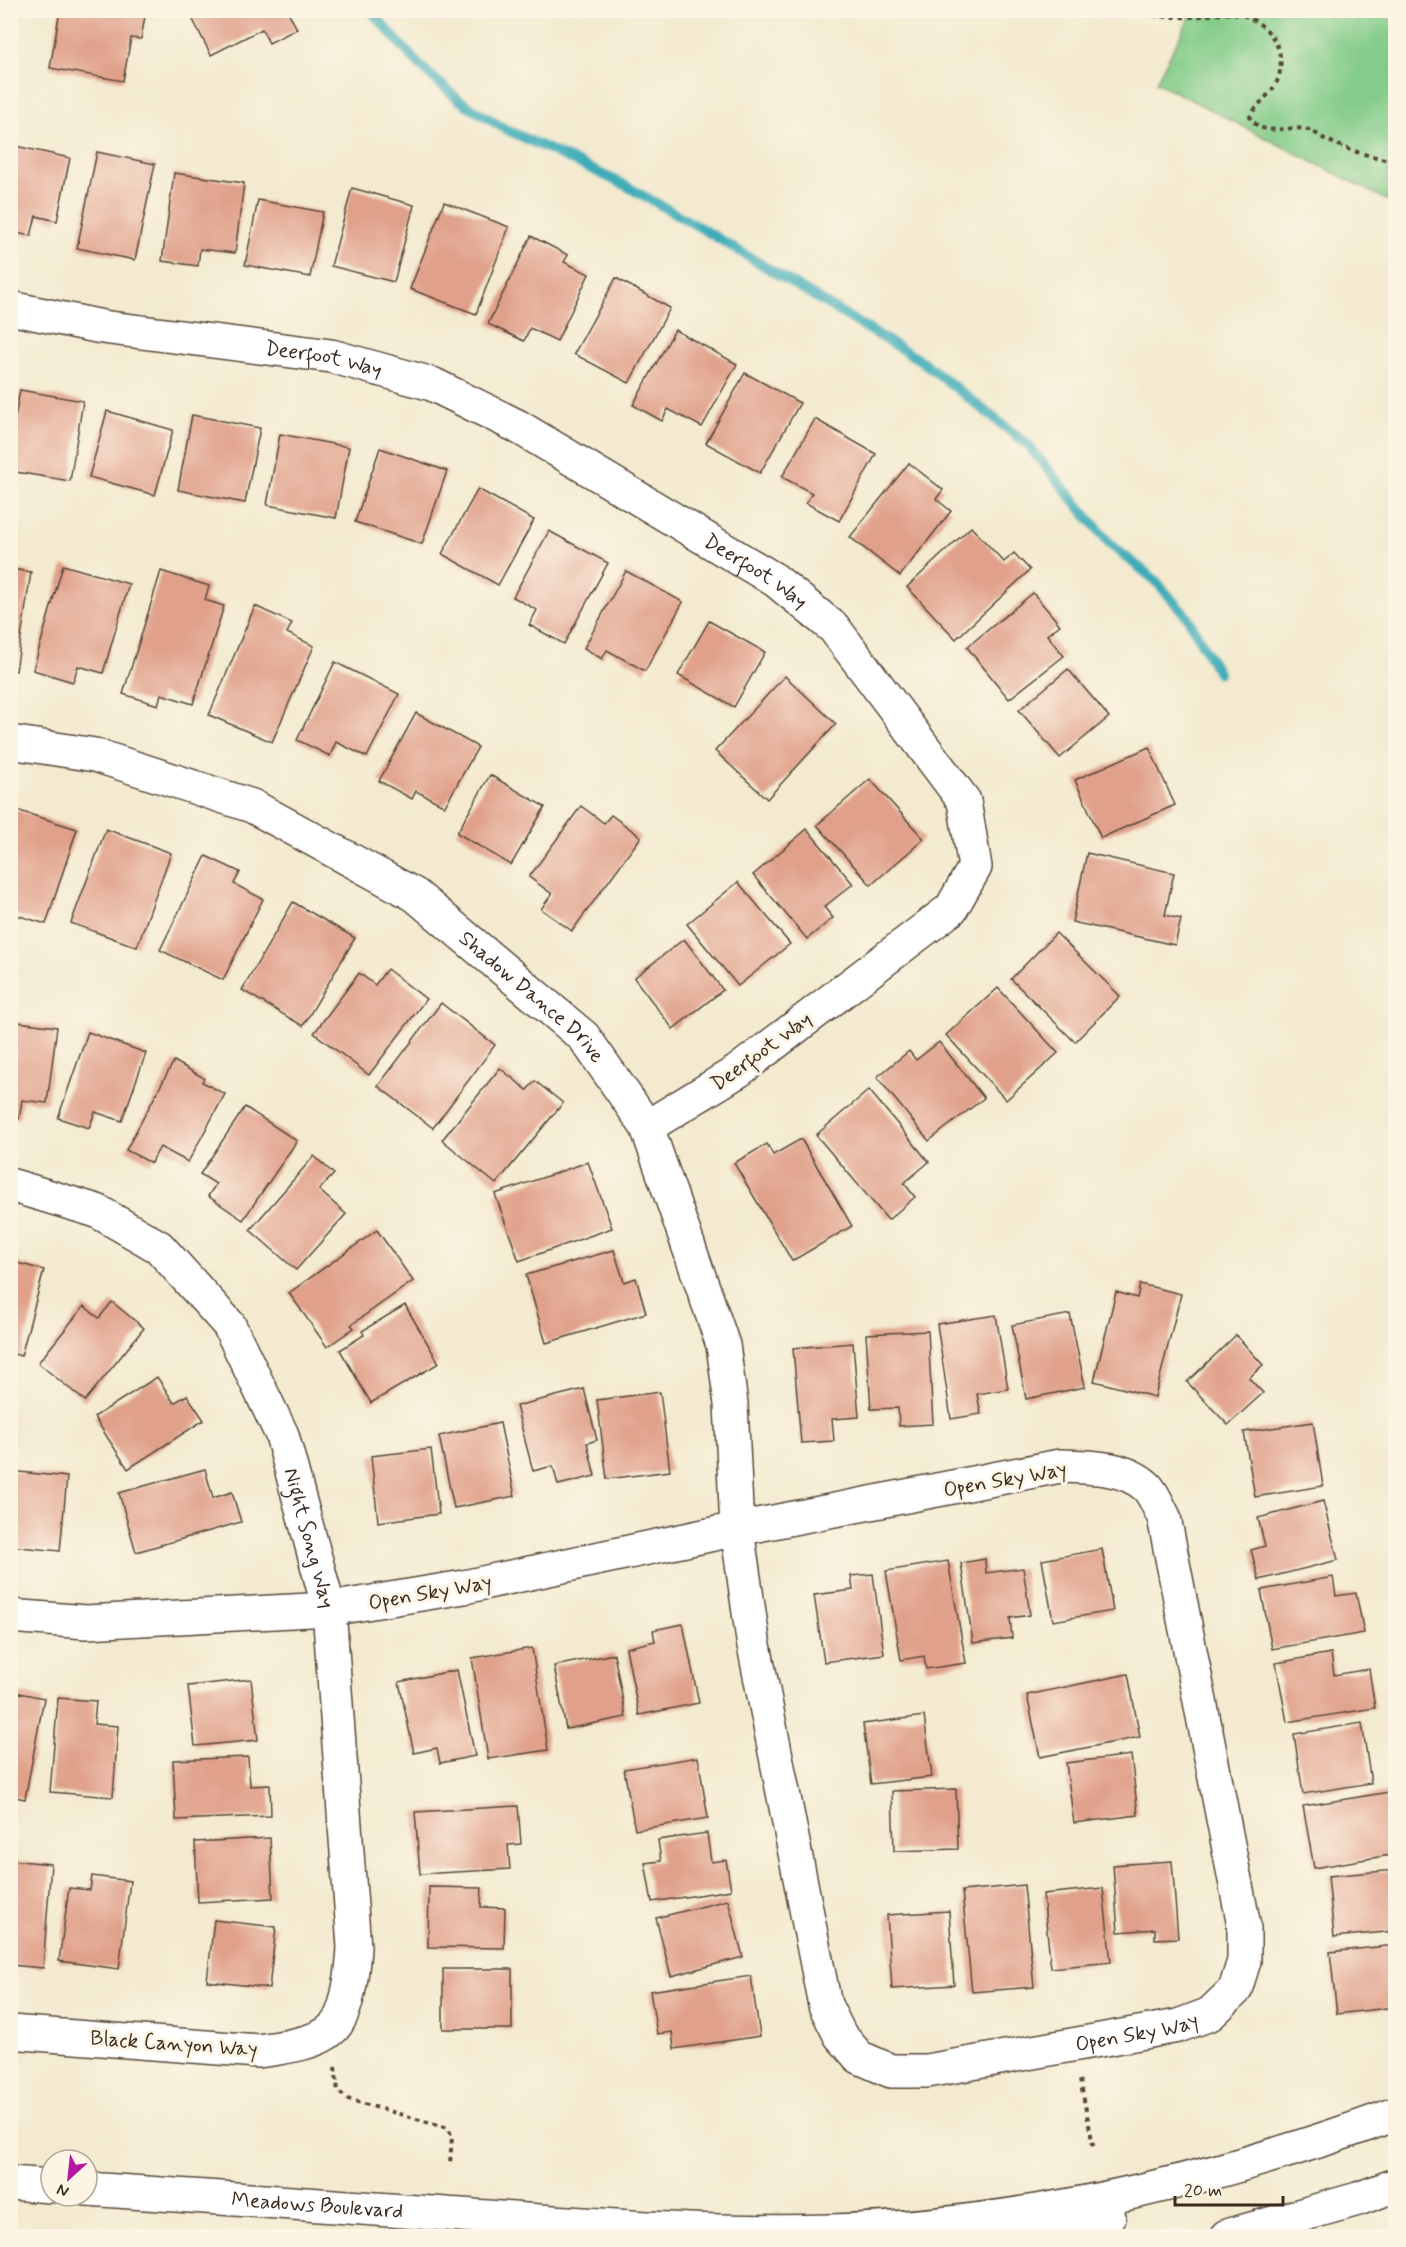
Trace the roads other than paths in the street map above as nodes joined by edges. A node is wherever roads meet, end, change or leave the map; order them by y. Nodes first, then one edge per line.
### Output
1 (10, 308) edge
2 (10, 742) edge
3 (647, 1127) junction
4 (10, 1185) edge
5 (737, 1529) junction
6 (329, 1609) junction
7 (10, 1616) edge
8 (334, 2028) joint
9 (10, 2032) edge
10 (1395, 2114) edge
11 (10, 2183) edge
12 (39, 2185) edge
13 (1395, 2185) edge
14 (1156, 2186) junction
15 (99, 2190) edge
16 (1035, 2236) edge
17 (1227, 2236) edge

1 - 3 street, Deerfoot Way
2 - 3 street, Shadow Dance Drive
3 - 5 street, Shadow Dance Drive
4 - 6 street, Night Song Way
5 - 5 street, Open Sky Way
5 - 6 street, Open Sky Way
6 - 7 street, Open Sky Way
6 - 8 street, Night Song Way
8 - 9 street, Black Canyon Way
10 - 14 street, Meadows Boulevard
11 - 12 street
13 - 17 street
14 - 15 street, Meadows Boulevard
14 - 16 street

